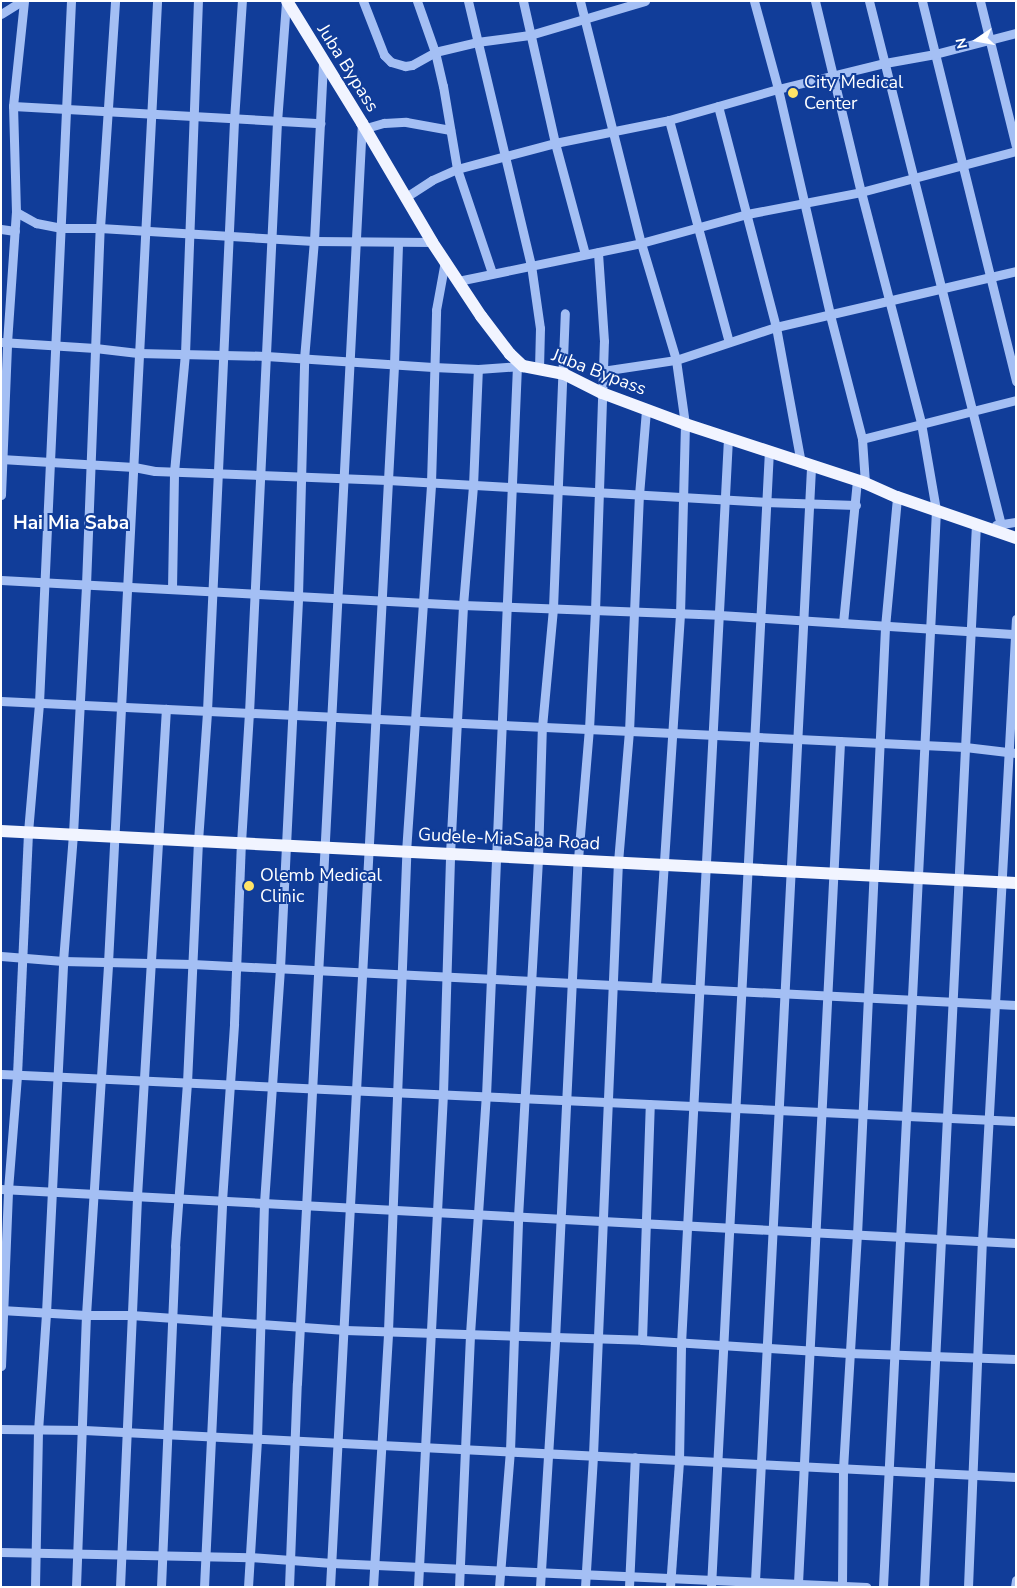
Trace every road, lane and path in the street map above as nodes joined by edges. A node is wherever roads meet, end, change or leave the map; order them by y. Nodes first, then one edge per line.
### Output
1 (23, 1) edge
2 (71, 1) edge
3 (115, 1) edge
4 (157, 1) edge
5 (198, 1) edge
6 (242, 1) edge
7 (286, 1) edge
8 (363, 1) edge
9 (417, 1) edge
10 (468, 1) edge
11 (523, 1) edge
12 (580, 1) edge
13 (643, 1) edge
14 (754, 1) edge
15 (815, 1) edge
16 (869, 1) edge
17 (922, 1) edge
18 (980, 1) edge
19 (1, 14) edge
20 (585, 19) junction
21 (1016, 32) edge
22 (530, 35) junction
23 (988, 40) junction
24 (477, 42) junction
25 (435, 52) junction
26 (935, 54) junction
27 (323, 63) junction
28 (885, 63) junction
29 (833, 76) junction
30 (778, 89) junction
31 (13, 106) junction
32 (718, 106) junction
33 (67, 108) junction
34 (108, 112) junction
35 (150, 116) junction
36 (192, 117) junction
37 (234, 120) junction
38 (669, 120) junction
39 (277, 122) junction
40 (321, 123) junction
41 (364, 126) junction
42 (450, 130) junction
43 (613, 130) junction
44 (555, 143) junction
45 (1016, 146) edge
46 (1016, 151) edge
47 (504, 156) junction
48 (962, 166) junction
49 (457, 169) junction
50 (914, 179) junction
51 (861, 192) junction
52 (406, 197) junction
53 (803, 204) junction
54 (16, 212) junction
55 (747, 214) junction
56 (1, 228) edge
57 (62, 228) junction
58 (100, 228) junction
59 (699, 228) junction
60 (15, 230) junction
61 (145, 232) junction
62 (188, 235) junction
63 (229, 238) junction
64 (272, 239) junction
65 (314, 241) junction
66 (357, 242) junction
67 (432, 242) junction
68 (398, 243) junction
69 (641, 243) junction
70 (598, 252) junction
71 (585, 254) junction
72 (445, 261) junction
73 (531, 265) junction
74 (1016, 271) edge
75 (492, 273) junction
76 (990, 277) junction
77 (458, 281) junction
78 (941, 289) junction
79 (891, 301) junction
80 (565, 313) dead end
81 (830, 315) junction
82 (776, 327) junction
83 (729, 342) junction
84 (4, 343) edge
85 (54, 345) junction
86 (95, 348) junction
87 (138, 353) junction
88 (185, 354) junction
89 (225, 355) junction
90 (266, 356) junction
91 (304, 359) junction
92 (676, 360) junction
93 (350, 361) junction
94 (394, 365) junction
95 (520, 366) junction
96 (433, 367) junction
97 (539, 368) junction
98 (478, 369) junction
99 (602, 371) junction
100 (564, 374) junction
101 (1016, 382) edge
102 (602, 393) junction
103 (1016, 400) edge
104 (646, 409) junction
105 (971, 410) junction
106 (921, 423) junction
107 (685, 424) junction
108 (728, 437) junction
109 (862, 439) junction
110 (769, 451) junction
111 (2, 459) edge
112 (49, 463) junction
113 (90, 465) junction
114 (806, 465) junction
115 (134, 467) junction
116 (174, 472) junction
117 (220, 472) junction
118 (259, 475) junction
119 (302, 476) junction
120 (345, 479) junction
121 (388, 480) junction
122 (861, 482) junction
123 (431, 483) junction
124 (474, 486) junction
125 (513, 488) junction
126 (558, 491) junction
127 (598, 493) junction
128 (1, 495) edge
129 (639, 495) junction
130 (683, 497) junction
131 (897, 497) junction
132 (725, 500) junction
133 (765, 502) junction
134 (809, 503) junction
135 (856, 505) junction
136 (936, 510) junction
137 (1016, 522) edge
138 (988, 525) junction
139 (1016, 538) edge
140 (1, 580) edge
141 (45, 582) junction
142 (86, 585) junction
143 (128, 585) junction
144 (172, 589) junction
145 (213, 592) junction
146 (254, 593) junction
147 (298, 596) junction
148 (339, 598) junction
149 (381, 600) junction
150 (424, 602) junction
151 (463, 605) junction
152 (506, 607) junction
153 (553, 608) junction
154 (595, 611) junction
155 (636, 612) junction
156 (680, 614) junction
157 (719, 615) junction
158 (761, 618) junction
159 (1016, 619) edge
160 (801, 622) junction
161 (843, 623) junction
162 (884, 627) junction
163 (930, 630) junction
164 (971, 632) junction
165 (1015, 634) edge
166 (1, 701) edge
167 (39, 703) junction
168 (80, 705) junction
169 (122, 707) junction
170 (166, 709) junction
171 (207, 711) junction
172 (249, 713) junction
173 (291, 715) junction
174 (332, 718) junction
175 (375, 719) junction
176 (415, 721) junction
177 (458, 723) junction
178 (500, 725) junction
179 (542, 727) junction
180 (589, 729) junction
181 (629, 732) junction
182 (671, 733) junction
183 (713, 735) junction
184 (755, 737) junction
185 (797, 740) junction
186 (840, 741) junction
187 (879, 743) junction
188 (924, 745) junction
189 (965, 747) junction
190 (1013, 752) edge
191 (1, 831) edge
192 (28, 832) junction
193 (73, 834) junction
194 (115, 837) junction
195 (157, 839) junction
196 (198, 841) junction
197 (240, 843) junction
198 (284, 845) junction
199 (326, 847) junction
200 (368, 850) junction
201 (406, 852) junction
202 (450, 854) junction
203 (496, 856) junction
204 (538, 858) junction
205 (578, 859) junction
206 (618, 862) junction
207 (662, 865) junction
208 (706, 867) junction
209 (748, 869) junction
210 (791, 871) junction
211 (833, 873) junction
212 (874, 875) junction
213 (918, 878) junction
214 (959, 880) junction
215 (1009, 882) edge
216 (1, 956) edge
217 (21, 958) junction
218 (63, 961) junction
219 (152, 962) junction
220 (108, 963) junction
221 (192, 964) junction
222 (236, 966) junction
223 (280, 968) junction
224 (319, 970) junction
225 (361, 972) junction
226 (403, 974) junction
227 (448, 977) junction
228 (492, 979) junction
229 (531, 981) junction
230 (572, 983) junction
231 (613, 985) junction
232 (656, 987) junction
233 (700, 989) junction
234 (742, 992) junction
235 (784, 994) junction
236 (827, 996) junction
237 (868, 998) junction
238 (911, 1000) junction
239 (953, 1002) junction
240 (995, 1004) junction
241 (1016, 1005) edge
242 (1, 1074) edge
243 (17, 1075) junction
244 (58, 1077) junction
245 (100, 1079) junction
246 (144, 1081) junction
247 (187, 1083) junction
248 (230, 1085) junction
249 (272, 1087) junction
250 (313, 1088) junction
251 (355, 1090) junction
252 (396, 1092) junction
253 (443, 1094) junction
254 (486, 1096) junction
255 (525, 1098) junction
256 (567, 1100) junction
257 (608, 1102) junction
258 (650, 1104) junction
259 (694, 1106) junction
260 (736, 1107) junction
261 (779, 1109) junction
262 (821, 1111) junction
263 (863, 1113) junction
264 (906, 1115) junction
265 (947, 1117) junction
266 (990, 1120) junction
267 (1016, 1121) edge
268 (5, 1189) edge
269 (51, 1192) junction
270 (94, 1194) junction
271 (137, 1196) junction
272 (179, 1199) junction
273 (222, 1201) junction
274 (264, 1203) junction
275 (307, 1206) junction
276 (350, 1208) junction
277 (392, 1210) junction
278 (436, 1212) junction
279 (479, 1215) junction
280 (518, 1217) junction
281 (560, 1219) junction
282 (603, 1221) junction
283 (644, 1224) junction
284 (687, 1226) junction
285 (730, 1228) junction
286 (773, 1230) junction
287 (815, 1233) junction
288 (857, 1235) junction
289 (899, 1237) junction
290 (941, 1240) junction
291 (982, 1242) junction
292 (1016, 1244) edge
293 (2, 1311) edge
294 (46, 1313) junction
295 (86, 1315) junction
296 (131, 1315) junction
297 (174, 1318) junction
298 (217, 1322) junction
299 (259, 1324) junction
300 (301, 1327) junction
301 (345, 1330) junction
302 (388, 1331) junction
303 (429, 1332) junction
304 (470, 1334) junction
305 (515, 1336) junction
306 (555, 1339) junction
307 (598, 1340) junction
308 (642, 1340) junction
309 (681, 1344) junction
310 (724, 1347) junction
311 (766, 1348) junction
312 (809, 1350) junction
313 (849, 1353) junction
314 (893, 1354) junction
315 (935, 1356) junction
316 (978, 1357) junction
317 (1016, 1359) edge
318 (1, 1366) edge
319 (1, 1429) edge
320 (38, 1430) junction
321 (84, 1430) junction
322 (125, 1432) junction
323 (169, 1435) junction
324 (211, 1436) junction
325 (257, 1439) junction
326 (295, 1441) junction
327 (338, 1443) junction
328 (382, 1445) junction
329 (423, 1448) junction
330 (466, 1450) junction
331 (510, 1451) junction
332 (548, 1454) junction
333 (593, 1455) junction
334 (635, 1457) junction
335 (679, 1461) junction
336 (718, 1463) junction
337 (761, 1464) junction
338 (803, 1467) junction
339 (843, 1470) junction
340 (887, 1471) junction
341 (929, 1472) junction
342 (972, 1475) junction
343 (1016, 1477) edge
344 (1, 1552) edge
345 (37, 1552) junction
346 (78, 1553) junction
347 (121, 1553) junction
348 (162, 1556) junction
349 (205, 1556) junction
350 (250, 1556) junction
351 (290, 1559) junction
352 (332, 1563) junction
353 (374, 1564) junction
354 (419, 1566) junction
355 (460, 1568) junction
356 (500, 1570) junction
357 (540, 1572) junction
358 (586, 1574) junction
359 (629, 1575) junction
360 (671, 1577) junction
361 (1016, 1580) edge
362 (755, 1581) junction
363 (713, 1584) edge
364 (799, 1585) edge
365 (842, 1585) junction
366 (35, 1587) edge
367 (76, 1587) edge
368 (120, 1587) edge
369 (161, 1587) edge
370 (204, 1587) edge
371 (248, 1587) edge
372 (289, 1587) edge
373 (330, 1587) edge
374 (373, 1587) edge
375 (418, 1587) edge
376 (459, 1587) edge
377 (500, 1587) edge
378 (540, 1587) edge
379 (585, 1587) edge
380 (629, 1587) edge
381 (670, 1587) edge
382 (866, 1587) edge
383 (883, 1587) edge
384 (924, 1587) edge
385 (968, 1587) edge
386 (1015, 1587) edge

1 - 19 street
1 - 31 street
2 - 33 street
3 - 34 street
4 - 35 street
5 - 36 street
6 - 37 street
7 - 27 main road, Juba Bypass
7 - 39 street
8 - 25 street
9 - 25 street
10 - 24 street
11 - 22 street
12 - 20 street
13 - 20 street
14 - 30 street
15 - 29 street
16 - 28 street
17 - 26 street
18 - 23 street
20 - 22 street
20 - 43 street
21 - 23 street
22 - 24 street
22 - 44 street
23 - 26 street
23 - 45 street
24 - 25 street
24 - 47 street
25 - 42 street
26 - 28 street
26 - 48 street
27 - 40 street
27 - 41 main road, Juba Bypass
28 - 29 street
28 - 50 street
29 - 30 street
29 - 51 street
30 - 32 street
30 - 53 street
31 - 33 street
31 - 54 street
32 - 38 street
32 - 55 street
33 - 34 street
33 - 57 street
34 - 35 street
34 - 58 street
35 - 36 street
35 - 61 street
36 - 37 street
36 - 62 street
37 - 39 street
37 - 63 street
38 - 43 street
38 - 59 street
39 - 40 street
39 - 64 street
40 - 65 street
41 - 42 street
41 - 52 main road, Juba Bypass
41 - 66 street
42 - 49 street
43 - 44 street
43 - 69 street
44 - 47 street
44 - 71 street
46 - 48 street
47 - 49 street
47 - 73 street
48 - 50 street
48 - 76 street
49 - 52 street
49 - 75 street
50 - 51 street
50 - 78 street
51 - 53 street
51 - 79 street
52 - 67 main road, Juba Bypass
53 - 55 street
53 - 81 street
54 - 57 street
54 - 60 street
55 - 59 street
55 - 82 street
56 - 60 street
57 - 58 street
57 - 85 street
58 - 61 street
58 - 86 street
59 - 69 street
59 - 83 street
60 - 84 street
61 - 62 street
61 - 87 street
62 - 63 street
62 - 88 street
63 - 64 street
63 - 89 street
64 - 65 street
64 - 90 street
65 - 66 street
65 - 91 street
66 - 68 street
66 - 93 street
67 - 68 street
67 - 72 main road, Juba Bypass
68 - 94 street
69 - 70 street
69 - 92 street
70 - 71 street
70 - 99 street
71 - 73 street
72 - 77 main road, Juba Bypass
72 - 96 street
73 - 75 street
73 - 97 street
74 - 76 street
75 - 77 street
76 - 78 street
76 - 101 street
77 - 95 main road, Juba Bypass
78 - 79 street
78 - 105 street
79 - 81 street
79 - 106 street
80 - 100 street
81 - 82 street
81 - 109 street
82 - 83 street
82 - 114 street
83 - 92 street
84 - 85 street
84 - 111 street
85 - 86 street
85 - 112 street
86 - 87 street
86 - 113 street
87 - 88 street
87 - 115 street
88 - 89 street
88 - 116 street
89 - 90 street
89 - 117 street
90 - 91 street
90 - 118 street
91 - 93 street
91 - 119 street
92 - 99 street
92 - 107 street
93 - 94 street
93 - 120 street
94 - 96 street
94 - 121 street
95 - 97 main road, Juba Bypass
95 - 98 street
95 - 125 street
96 - 98 street
96 - 123 street
97 - 100 main road, Juba Bypass
98 - 124 street
99 - 102 street
100 - 102 main road, Juba Bypass
100 - 126 street
102 - 104 main road, Juba Bypass
102 - 127 street
103 - 105 street
104 - 107 main road, Juba Bypass
104 - 129 street
105 - 106 street
105 - 138 street
106 - 109 street
106 - 136 street
107 - 108 main road, Juba Bypass
107 - 130 street
108 - 110 main road, Juba Bypass
108 - 132 street
109 - 122 street
110 - 114 main road, Juba Bypass
110 - 133 street
111 - 112 street
111 - 128 street
112 - 113 street
112 - 141 street
113 - 115 street
113 - 142 street
114 - 122 main road, Juba Bypass
114 - 134 street
115 - 116 street
115 - 143 street
116 - 117 street
116 - 144 street
117 - 118 street
117 - 145 street
118 - 119 street
118 - 146 street
119 - 120 street
119 - 147 street
120 - 121 street
120 - 148 street
121 - 123 street
121 - 149 street
122 - 131 main road, Juba Bypass
122 - 135 street
123 - 124 street
123 - 150 street
124 - 125 street
124 - 151 street
125 - 126 street
125 - 152 street
126 - 127 street
126 - 153 street
127 - 129 street
127 - 154 street
129 - 130 street
129 - 155 street
130 - 132 street
130 - 156 street
131 - 136 main road, Juba Bypass
131 - 162 street
132 - 133 street
132 - 157 street
133 - 134 street
133 - 158 street
134 - 135 street
134 - 160 street
135 - 161 street
136 - 138 main road, Juba Bypass
136 - 163 street
137 - 138 street
138 - 139 main road, Juba Bypass
138 - 164 street
140 - 141 street
141 - 142 street
141 - 167 street
142 - 143 street
142 - 168 street
143 - 144 street
143 - 169 street
144 - 145 street
145 - 146 street
145 - 171 street
146 - 147 street
146 - 172 street
147 - 148 street
147 - 173 street
148 - 149 street
148 - 174 street
149 - 150 street
149 - 175 street
150 - 151 street
150 - 176 street
151 - 152 street
151 - 177 street
152 - 153 street
152 - 178 street
153 - 154 street
153 - 179 street
154 - 155 street
154 - 180 street
155 - 156 street
155 - 181 street
156 - 157 street
156 - 182 street
157 - 158 street
157 - 183 street
158 - 160 street
158 - 184 street
159 - 165 street
160 - 161 street
160 - 185 street
161 - 162 street
162 - 163 street
162 - 187 street
163 - 164 street
163 - 188 street
164 - 165 street
164 - 189 street
165 - 190 street
166 - 167 street
167 - 168 street
167 - 192 street
168 - 169 street
168 - 193 street
169 - 170 street
169 - 194 street
170 - 171 street
170 - 195 street
171 - 172 street
171 - 196 street
172 - 173 street
172 - 197 street
173 - 174 street
173 - 198 street
174 - 175 street
174 - 199 street
175 - 176 street
175 - 200 street
176 - 177 street
176 - 201 street
177 - 178 street
177 - 202 street
178 - 179 street
178 - 203 street
179 - 180 street
179 - 204 street
180 - 181 street
180 - 205 street
181 - 182 street
181 - 206 street
182 - 183 street
182 - 207 street
183 - 184 street
183 - 208 street
184 - 185 street
184 - 209 street
185 - 186 street
185 - 210 street
186 - 187 street
186 - 211 street
187 - 188 street
187 - 212 street
188 - 189 street
188 - 213 street
189 - 190 street
189 - 214 street
190 - 215 street
191 - 192 main road, Gudele-MiaSaba Road
192 - 193 main road, Gudele-MiaSaba Road
192 - 217 street
193 - 194 main road, Gudele-MiaSaba Road
193 - 218 street
194 - 195 main road, Gudele-MiaSaba Road
194 - 220 street
195 - 196 main road, Gudele-MiaSaba Road
195 - 219 street
196 - 197 main road, Gudele-MiaSaba Road
196 - 221 street
197 - 198 main road, Gudele-MiaSaba Road
197 - 222 street
198 - 199 main road, Gudele-MiaSaba Road
198 - 223 street
199 - 200 main road, Gudele-MiaSaba Road
199 - 224 street
200 - 201 main road, Gudele-MiaSaba Road
200 - 225 street
201 - 202 main road, Gudele-MiaSaba Road
201 - 226 street
202 - 203 main road, Gudele-MiaSaba Road
202 - 227 street
203 - 204 main road, Gudele-MiaSaba Road
203 - 228 street
204 - 205 main road, Gudele-MiaSaba Road
204 - 229 street
205 - 206 main road, Gudele-MiaSaba Road
205 - 230 street
206 - 207 main road, Gudele-MiaSaba Road
206 - 231 street
207 - 208 main road, Gudele-MiaSaba Road
207 - 232 street
208 - 209 main road, Gudele-MiaSaba Road
208 - 233 street
209 - 210 main road, Gudele-MiaSaba Road
209 - 234 street
210 - 211 main road, Gudele-MiaSaba Road
210 - 235 street
211 - 212 main road, Gudele-MiaSaba Road
211 - 236 street
212 - 213 main road, Gudele-MiaSaba Road
212 - 237 street
213 - 214 main road, Gudele-MiaSaba Road
213 - 238 street
214 - 215 main road, Gudele-MiaSaba Road
214 - 239 street
215 - 240 street
216 - 217 street
217 - 218 street
217 - 243 street
218 - 220 street
218 - 244 street
219 - 220 street
219 - 221 street
219 - 246 street
220 - 245 street
221 - 222 street
221 - 247 street
222 - 223 street
222 - 248 street
223 - 224 street
223 - 249 street
224 - 225 street
224 - 250 street
225 - 226 street
225 - 251 street
226 - 227 street
226 - 252 street
227 - 228 street
227 - 253 street
228 - 229 street
228 - 254 street
229 - 230 street
229 - 255 street
230 - 231 street
230 - 256 street
231 - 232 street
231 - 257 street
232 - 233 street
233 - 234 street
233 - 259 street
234 - 235 street
234 - 260 street
235 - 236 street
235 - 261 street
236 - 237 street
236 - 262 street
237 - 238 street
237 - 263 street
238 - 239 street
238 - 264 street
239 - 240 street
239 - 265 street
240 - 241 street
240 - 266 street
242 - 243 street
243 - 244 street
243 - 268 street
244 - 245 street
244 - 269 street
245 - 246 street
245 - 270 street
246 - 247 street
246 - 271 street
247 - 248 street
247 - 272 street
248 - 249 street
248 - 273 street
249 - 250 street
249 - 274 street
250 - 251 street
250 - 275 street
251 - 252 street
251 - 276 street
252 - 253 street
252 - 277 street
253 - 254 street
253 - 278 street
254 - 255 street
254 - 279 street
255 - 256 street
255 - 280 street
256 - 257 street
256 - 281 street
257 - 258 street
257 - 282 street
258 - 259 street
258 - 283 street
259 - 260 street
259 - 284 street
260 - 261 street
260 - 285 street
261 - 262 street
261 - 286 street
262 - 263 street
262 - 287 street
263 - 264 street
263 - 288 street
264 - 265 street
264 - 289 street
265 - 266 street
265 - 290 street
266 - 267 street
266 - 291 street
268 - 269 street
268 - 293 street
269 - 270 street
269 - 294 street
270 - 271 street
270 - 295 street
271 - 272 street
271 - 296 street
272 - 273 street
272 - 297 street
273 - 274 street
273 - 298 street
274 - 275 street
274 - 299 street
275 - 276 street
275 - 300 street
276 - 277 street
276 - 301 street
277 - 278 street
277 - 302 street
278 - 279 street
278 - 303 street
279 - 280 street
279 - 304 street
280 - 281 street
280 - 305 street
281 - 282 street
281 - 306 street
282 - 283 street
282 - 307 street
283 - 284 street
283 - 308 street
284 - 285 street
284 - 309 street
285 - 286 street
285 - 310 street
286 - 287 street
286 - 311 street
287 - 288 street
287 - 312 street
288 - 289 street
288 - 313 street
289 - 290 street
289 - 314 street
290 - 291 street
290 - 315 street
291 - 292 street
291 - 316 street
293 - 294 street
293 - 318 street
294 - 295 street
294 - 320 street
295 - 296 street
295 - 321 street
296 - 297 street
296 - 322 street
297 - 298 street
297 - 323 street
298 - 299 street
298 - 324 street
299 - 300 street
299 - 325 street
300 - 301 street
300 - 326 street
301 - 302 street
301 - 327 street
302 - 303 street
302 - 328 street
303 - 304 street
303 - 329 street
304 - 305 street
304 - 330 street
305 - 306 street
305 - 331 street
306 - 307 street
306 - 332 street
307 - 308 street
307 - 333 street
308 - 309 street
309 - 310 street
309 - 335 street
310 - 311 street
310 - 336 street
311 - 312 street
311 - 337 street
312 - 313 street
312 - 338 street
313 - 314 street
313 - 339 street
314 - 315 street
314 - 340 street
315 - 316 street
315 - 341 street
316 - 317 street
316 - 342 street
319 - 320 street
320 - 321 street
320 - 345 street
321 - 322 street
321 - 346 street
322 - 323 street
322 - 347 street
323 - 324 street
323 - 348 street
324 - 325 street
324 - 349 street
325 - 326 street
325 - 350 street
326 - 327 street
326 - 351 street
327 - 328 street
327 - 352 street
328 - 329 street
328 - 353 street
329 - 330 street
329 - 354 street
330 - 331 street
330 - 355 street
331 - 332 street
331 - 356 street
332 - 333 street
332 - 357 street
333 - 334 street
333 - 358 street
334 - 335 street
334 - 359 street
335 - 336 street
335 - 360 street
336 - 337 street
336 - 363 street
337 - 338 street
337 - 362 street
338 - 339 street
338 - 364 street
339 - 340 street
339 - 365 street
340 - 341 street
340 - 383 street
341 - 342 street
341 - 384 street
342 - 343 street
342 - 385 street
344 - 345 street
345 - 346 street
345 - 366 street
346 - 347 street
346 - 367 street
347 - 348 street
347 - 368 street
348 - 349 street
348 - 369 street
349 - 350 street
349 - 370 street
350 - 351 street
350 - 371 street
351 - 352 street
351 - 372 street
352 - 353 street
352 - 373 street
353 - 354 street
353 - 374 street
354 - 355 street
354 - 375 street
355 - 356 street
355 - 376 street
356 - 357 street
356 - 377 street
357 - 358 street
357 - 378 street
358 - 359 street
358 - 379 street
359 - 360 street
359 - 380 street
360 - 363 street
360 - 381 street
361 - 386 street
362 - 363 street
362 - 364 street
364 - 365 street
365 - 382 street

